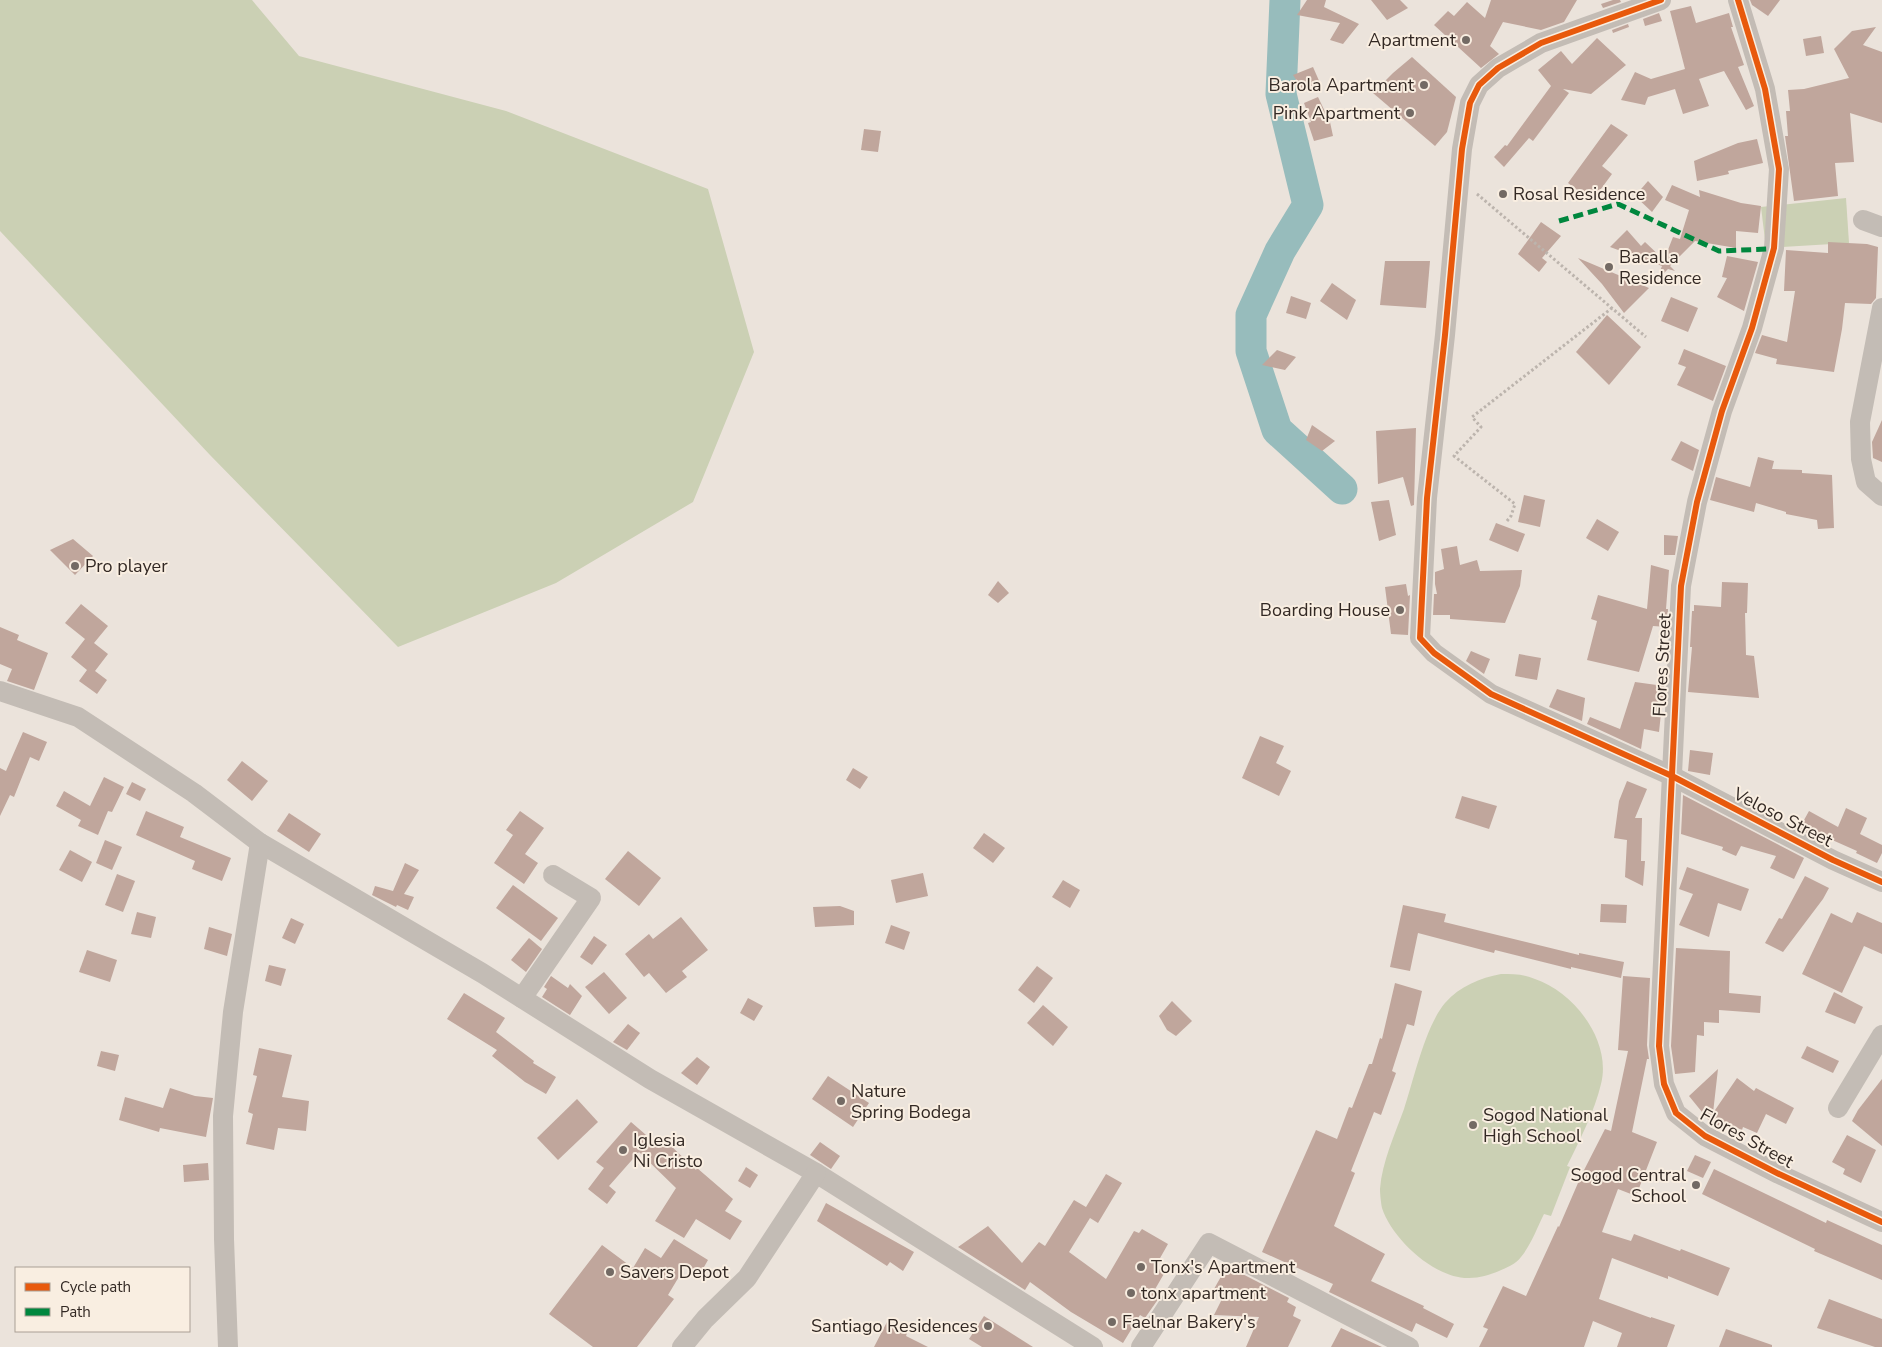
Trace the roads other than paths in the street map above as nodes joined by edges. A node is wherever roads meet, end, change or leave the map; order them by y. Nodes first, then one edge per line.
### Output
1 (1662, 0) edge
2 (1738, 0) edge
3 (1863, 220) dead end
4 (1882, 227) edge
5 (1882, 308) edge
6 (1882, 496) edge
7 (0, 691) edge
8 (1672, 776) junction
9 (260, 843) junction
10 (553, 875) dead end
11 (1882, 882) edge
12 (522, 998) junction
13 (1882, 1035) edge
14 (1838, 1108) dead end
15 (816, 1173) junction
16 (1882, 1222) edge
17 (1090, 1346) edge
18 (228, 1347) edge
19 (682, 1347) edge
20 (1141, 1347) edge
21 (1409, 1347) edge

1 - 8 street, Veloso Street
2 - 8 street, Flores Street
3 - 4 street
5 - 6 street
7 - 9 street
8 - 11 street, Veloso Street
8 - 16 street, Flores Street
9 - 12 street
9 - 18 street
10 - 12 street
12 - 15 street
13 - 14 street
15 - 17 street
15 - 19 street
20 - 21 street

